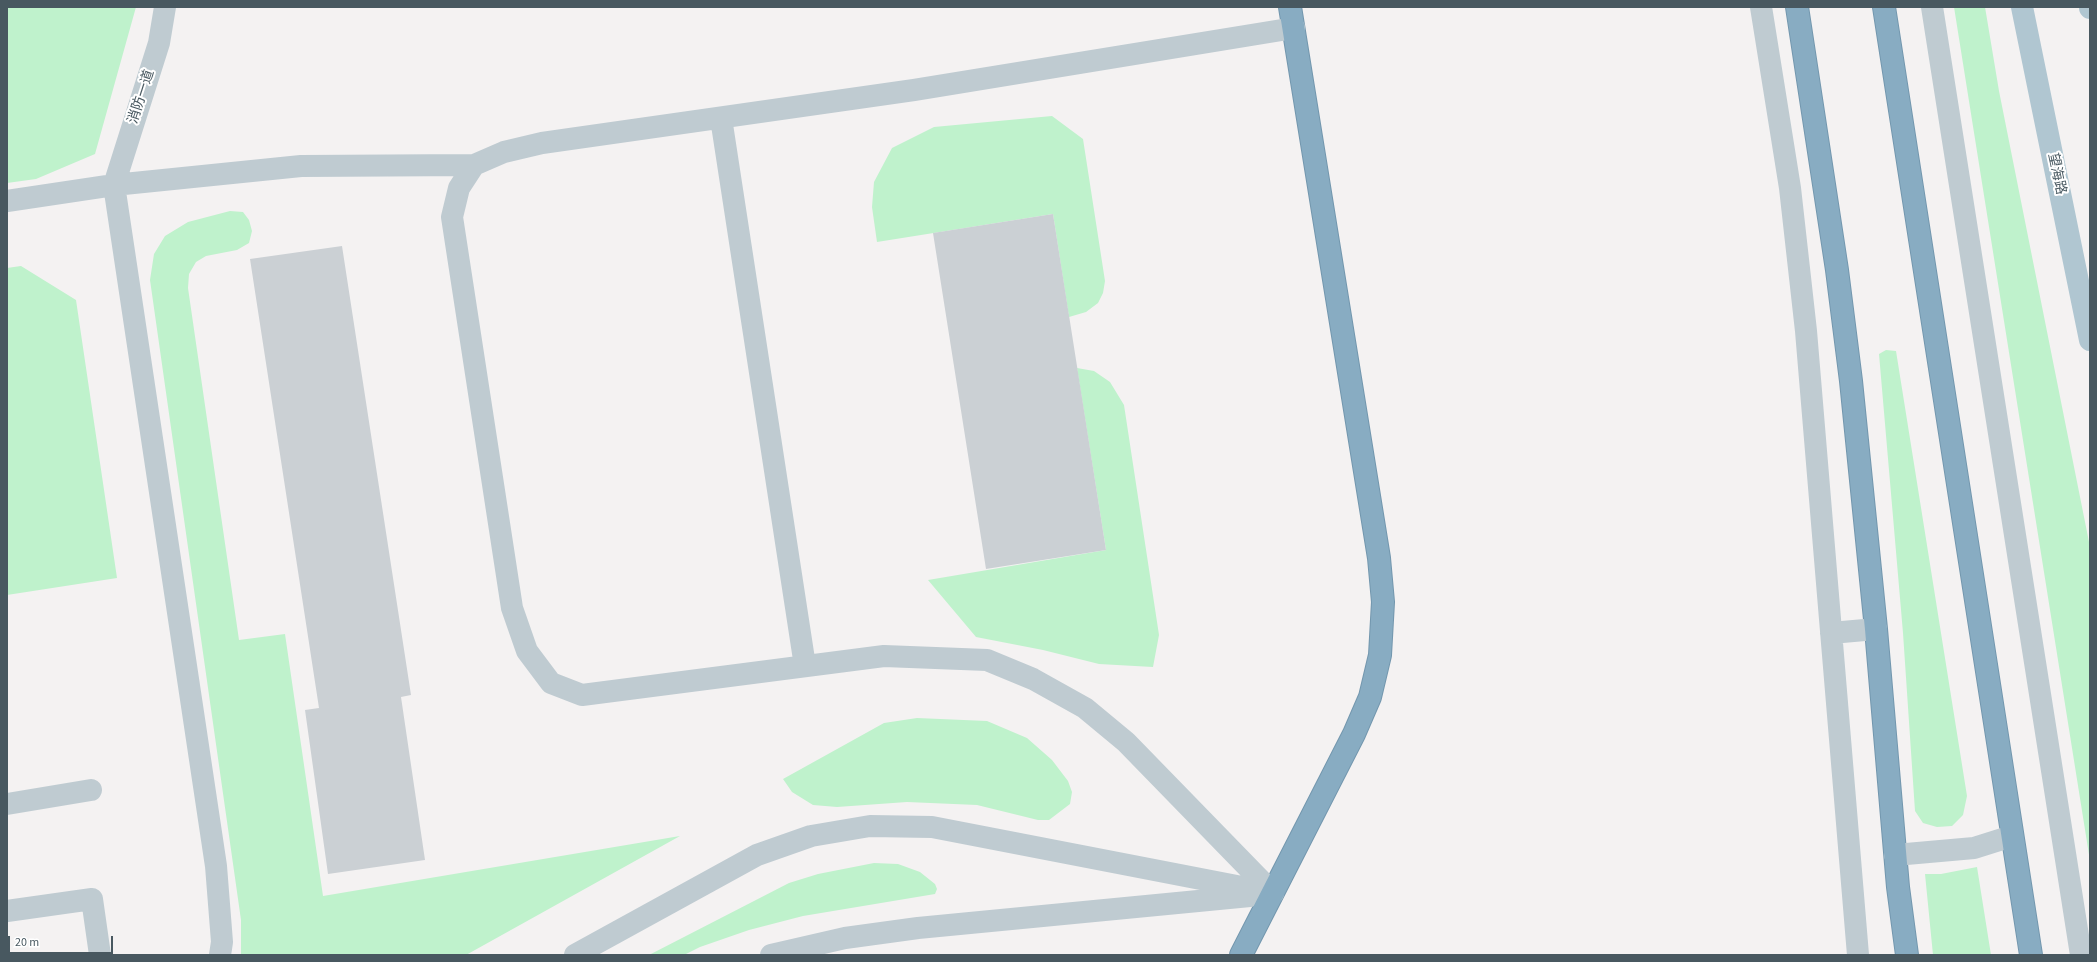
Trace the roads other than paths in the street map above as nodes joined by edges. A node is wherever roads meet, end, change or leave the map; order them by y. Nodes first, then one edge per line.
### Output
1 (165, 7) edge
2 (1290, 7) edge
3 (1761, 7) edge
4 (1797, 7) edge
5 (1884, 7) edge
6 (1932, 7) edge
7 (2022, 7) edge
8 (1294, 28) junction
9 (721, 118) junction
10 (474, 165) junction
11 (114, 185) junction
12 (7, 202) edge
13 (2090, 340) edge
14 (1876, 629) junction
15 (1831, 633) junction
16 (805, 666) junction
17 (91, 790) dead end
18 (7, 804) edge
19 (2012, 836) junction
20 (1895, 855) junction
21 (1273, 894) junction
22 (7, 911) edge
23 (100, 955) edge
24 (220, 955) edge
25 (576, 955) edge
26 (771, 955) edge
27 (1241, 955) edge
28 (1858, 955) edge
29 (1907, 955) edge
30 (2031, 955) edge
31 (2081, 955) edge

1 - 11 street, 消防一道
2 - 8 highway
3 - 15 street
4 - 14 highway
5 - 19 highway
6 - 31 street
7 - 13 main road, 望海路
8 - 9 street
8 - 21 highway
9 - 10 street
9 - 16 street
10 - 11 street
10 - 16 street
11 - 12 street
11 - 24 street
14 - 15 street
14 - 20 highway
15 - 28 street
16 - 21 street
17 - 18 street
19 - 20 street
19 - 30 highway
20 - 29 highway
21 - 25 street
21 - 26 street
21 - 27 highway
22 - 23 street

